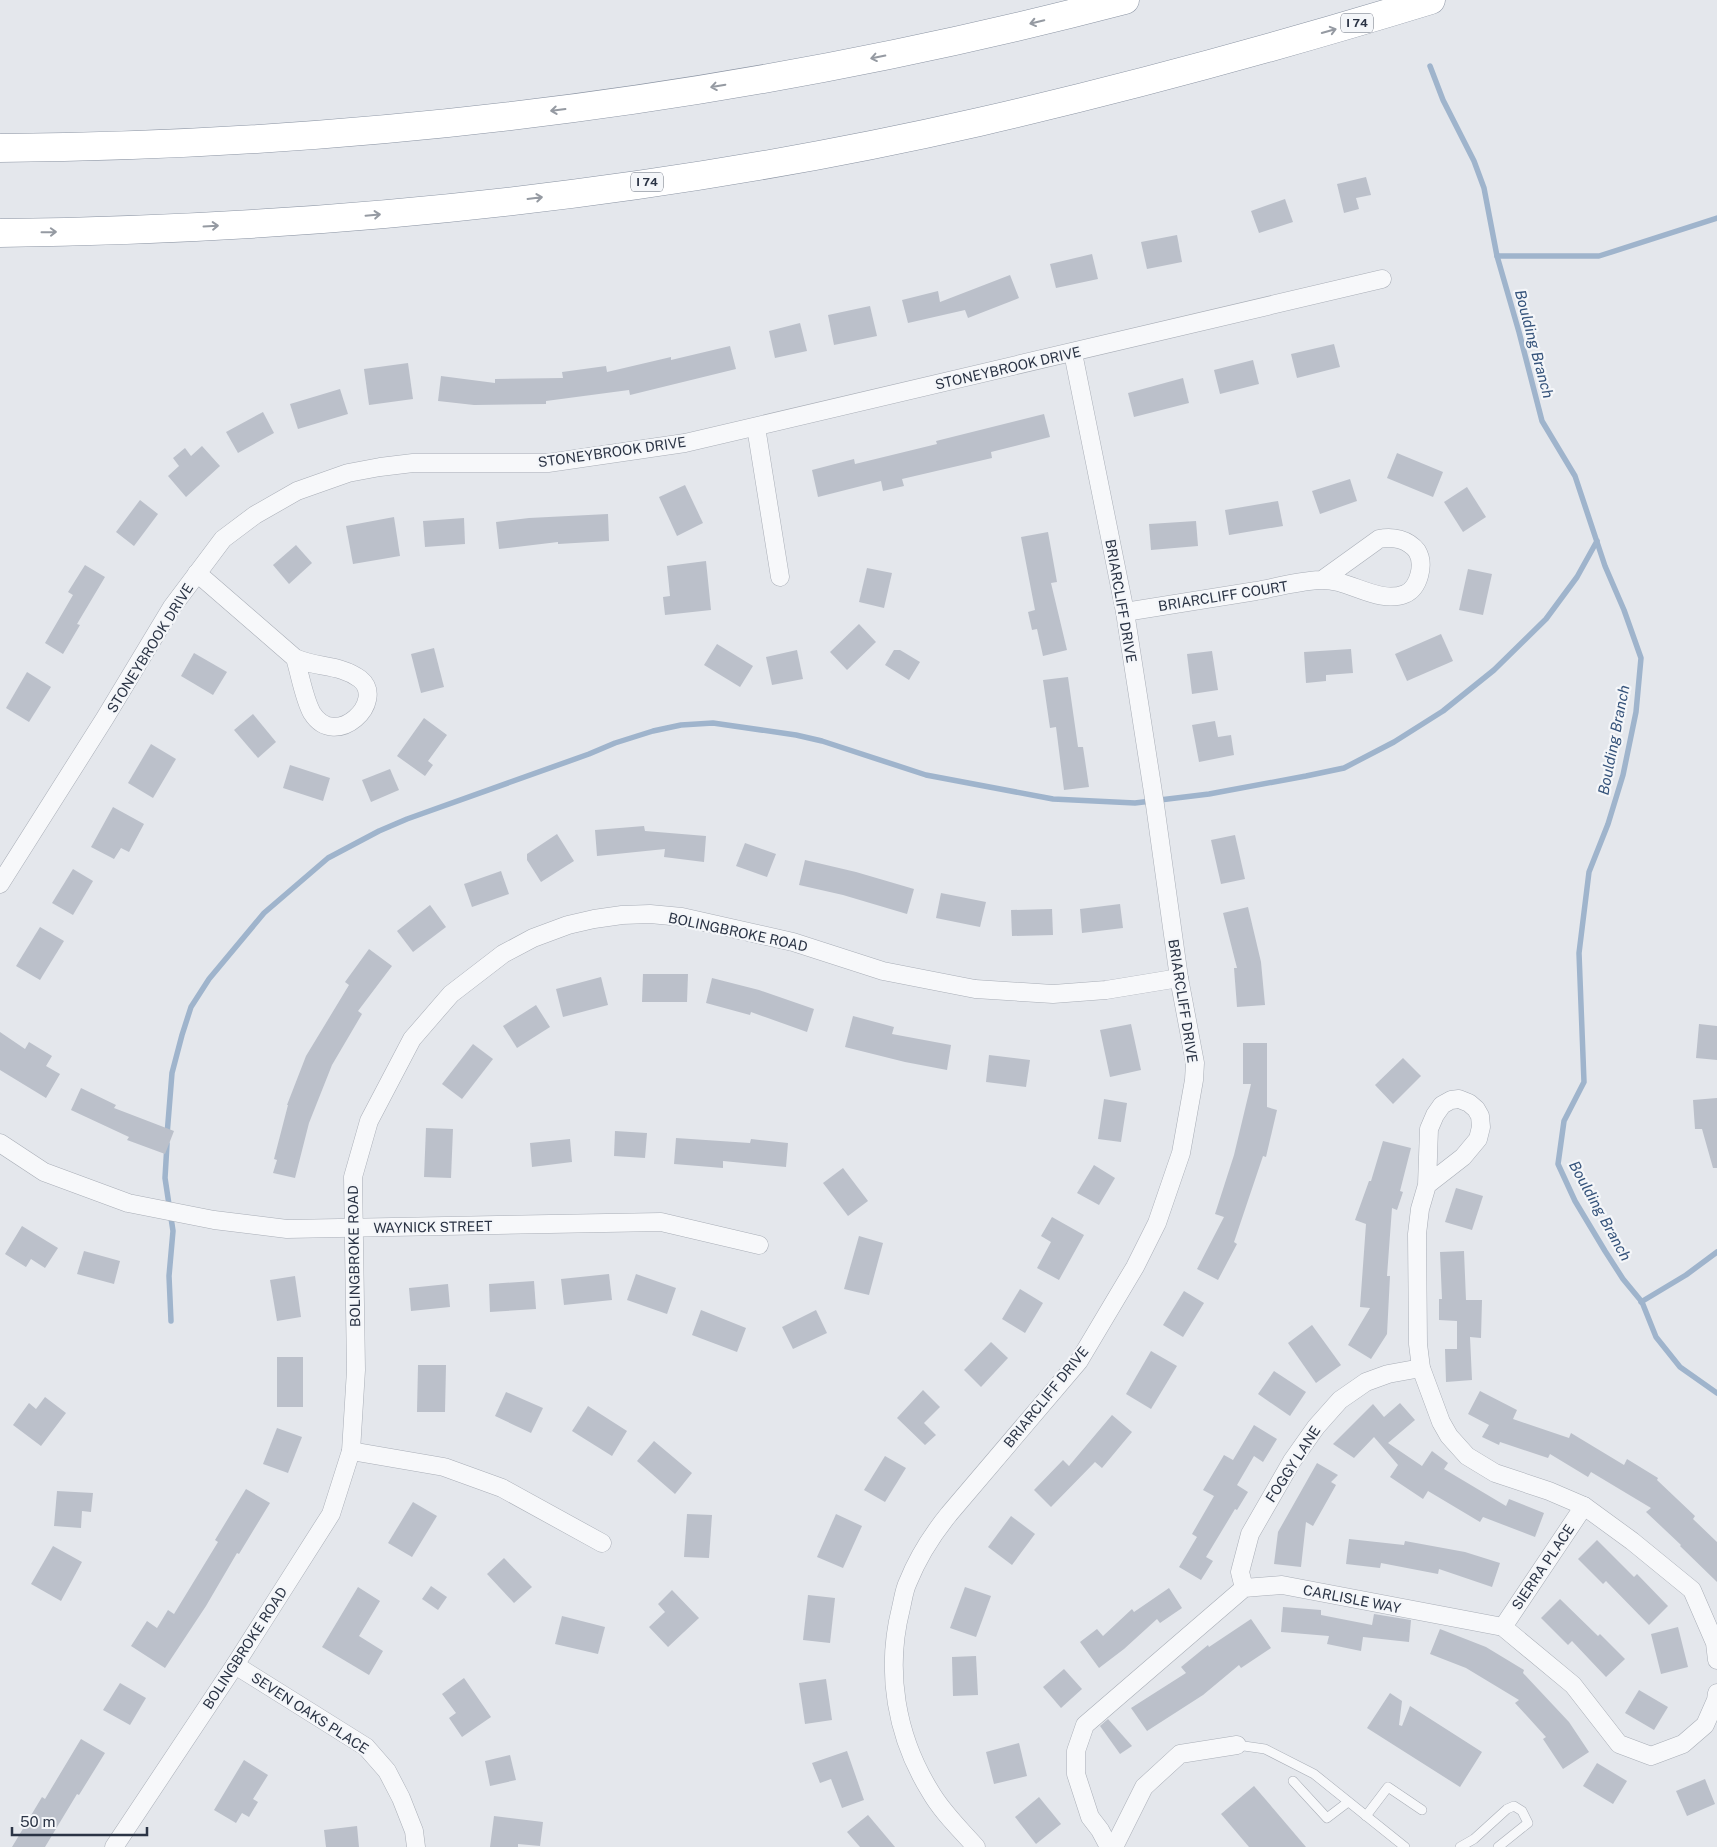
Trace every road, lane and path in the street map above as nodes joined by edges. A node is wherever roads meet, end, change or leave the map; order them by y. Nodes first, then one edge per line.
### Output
1 (1125, 0) edge
2 (1431, 0) edge
3 (0, 148) edge
4 (0, 232) edge
5 (1382, 279) dead end
6 (1073, 353) junction
7 (756, 426) junction
8 (197, 573) junction
9 (780, 578) dead end
10 (1322, 580) junction
11 (1125, 612) junction
12 (295, 658) junction
13 (0, 884) edge
14 (1179, 978) junction
15 (0, 1144) edge
16 (1427, 1185) junction
17 (353, 1228) junction
18 (759, 1245) dead end
19 (1421, 1368) junction
20 (351, 1451) junction
21 (1584, 1506) junction
22 (602, 1543) dead end
23 (1244, 1588) junction
24 (1503, 1627) junction
25 (1717, 1660) edge
26 (235, 1665) junction
27 (1717, 1693) edge
28 (1237, 1745) joint
29 (1293, 1781) dead end
30 (1348, 1802) junction
31 (1422, 1810) dead end
32 (1366, 1816) junction
33 (114, 1847) edge
34 (416, 1847) edge
35 (976, 1847) edge
36 (1109, 1847) edge
37 (1114, 1847) edge
38 (1405, 1847) edge
39 (1460, 1847) edge
40 (1498, 1847) edge

1 -> 3 highway
4 -> 2 highway, I 74
5 - 6 street, STONEYBROOK DRIVE
6 - 7 street, STONEYBROOK DRIVE
6 - 11 street, BRIARCLIFF DRIVE
7 - 8 street, STONEYBROOK DRIVE
7 - 9 street
8 - 12 street
8 - 13 street, STONEYBROOK DRIVE
10 - 10 street, BRIARCLIFF COURT
10 - 11 street, BRIARCLIFF COURT
11 - 14 street, BRIARCLIFF DRIVE
12 - 12 street
14 - 17 street, BOLINGBROKE ROAD
14 - 35 street, BRIARCLIFF DRIVE
15 - 17 street, WAYNICK STREET
16 - 16 street
16 - 19 street
17 - 18 street, WAYNICK STREET
17 - 20 street, BOLINGBROKE ROAD
19 - 21 street
19 - 23 street, FOGGY LANE
20 - 22 street
20 - 26 street, BOLINGBROKE ROAD
21 - 24 street, SIERRA PLACE
21 - 25 street
23 - 24 street, CARLISLE WAY
23 - 36 street
24 - 27 street, CARLISLE WAY
26 - 33 street, BOLINGBROKE ROAD
26 - 34 street, SEVEN OAKS PLACE
28 - 30 lane
28 - 37 street
29 - 30 lane
30 - 32 lane
31 - 32 lane
32 - 38 lane
39 - 40 lane

